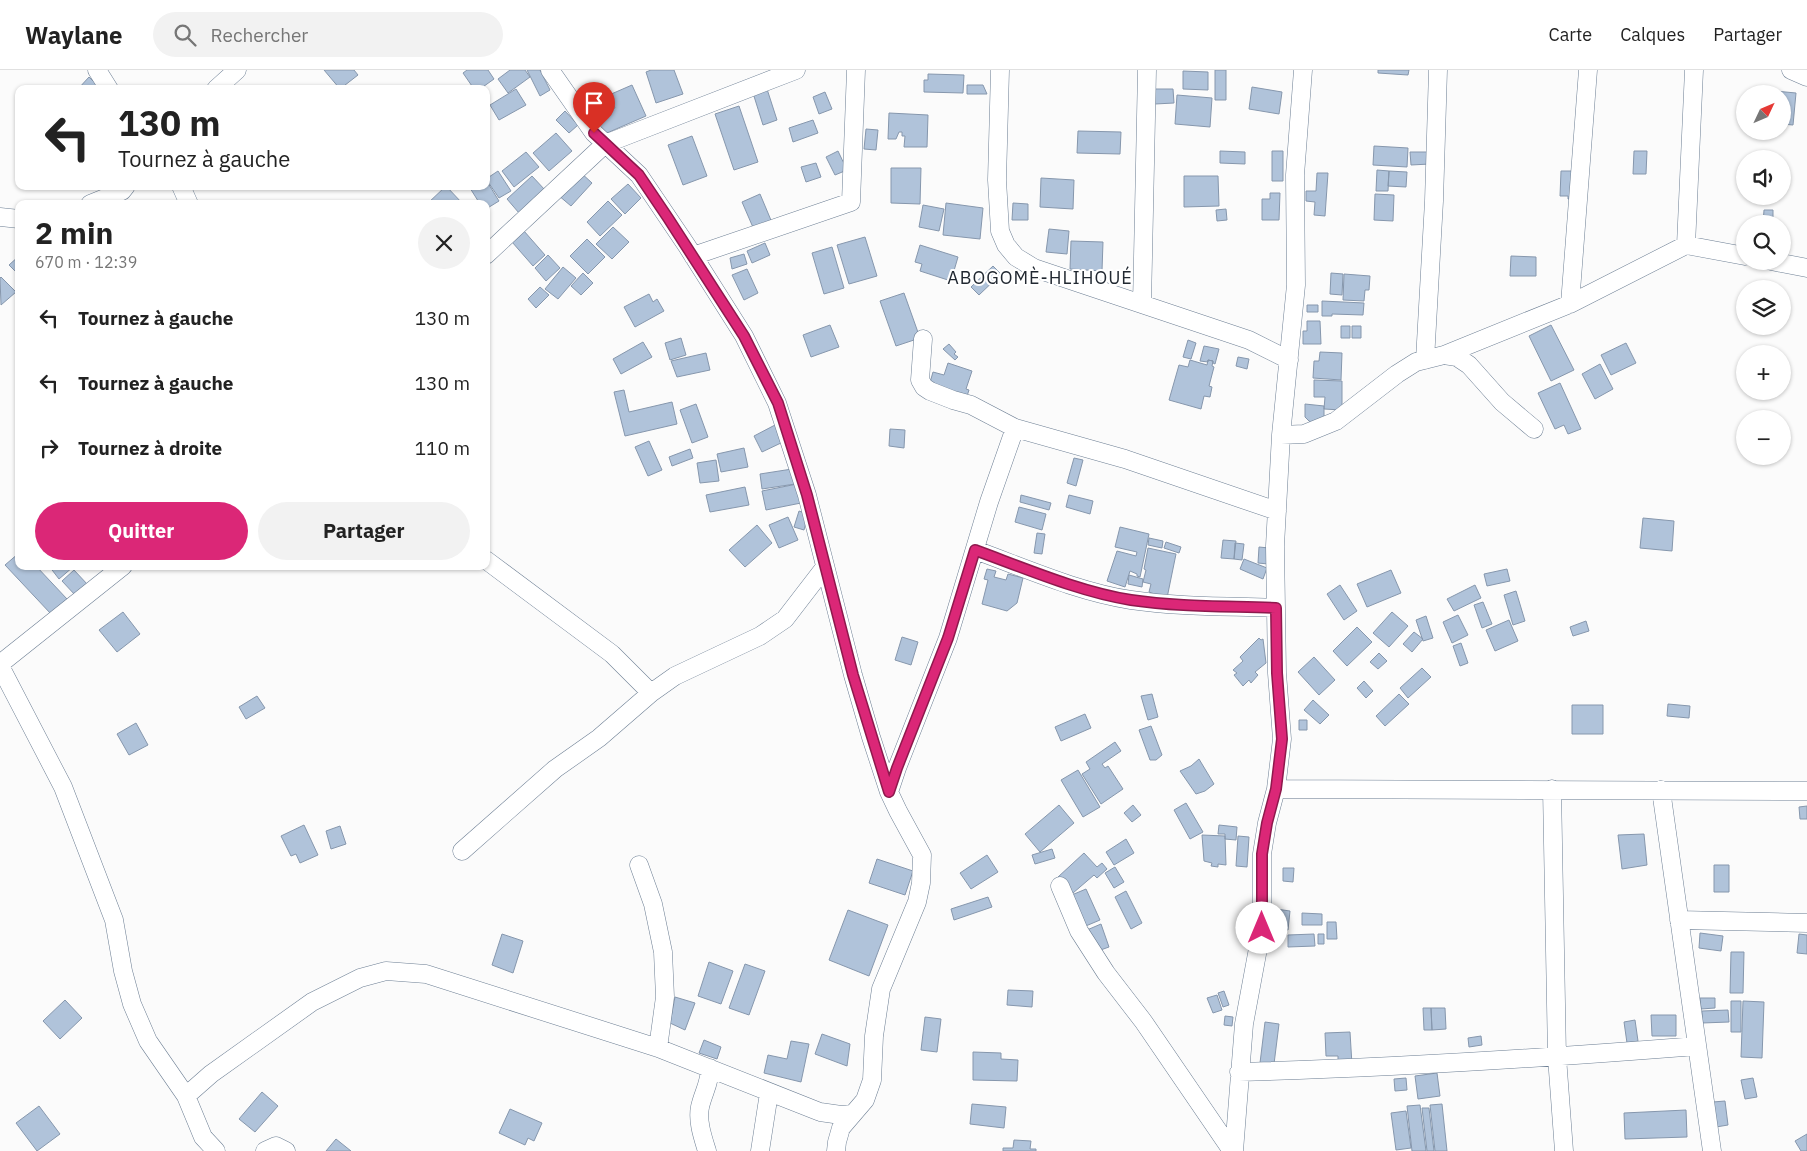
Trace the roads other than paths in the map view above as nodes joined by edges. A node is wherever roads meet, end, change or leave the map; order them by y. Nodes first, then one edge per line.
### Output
1 (97, 70) edge
2 (237, 70) edge
3 (550, 70) edge
4 (796, 70) edge
5 (856, 70) edge
6 (1000, 70) edge
7 (1148, 70) edge
8 (1303, 70) edge
9 (1438, 70) edge
10 (1588, 70) edge
11 (1694, 70) edge
12 (1791, 70) edge
13 (1807, 77) edge
14 (106, 85) edge
15 (220, 85) edge
16 (606, 144) junction
17 (123, 190) edge
18 (100, 200) edge
19 (0, 216) edge
20 (15, 218) edge
21 (1686, 245) junction
22 (490, 251) edge
23 (1736, 254) edge
24 (693, 256) junction
25 (1791, 265) edge
26 (1807, 268) edge
27 (1142, 304) junction
28 (1570, 304) junction
29 (924, 339) dead end
30 (1444, 354) junction
31 (1289, 360) junction
32 (1425, 360) junction
33 (1015, 428) junction
34 (1534, 428) dead end
35 (1281, 435) junction
36 (1277, 511) junction
37 (975, 550) junction
38 (490, 563) edge
39 (825, 567) junction
40 (118, 570) edge
41 (1276, 608) junction
42 (0, 665) edge
43 (651, 693) junction
44 (1276, 789) junction
45 (1552, 789) junction
46 (1661, 790) junction
47 (1807, 791) edge
48 (889, 792) junction
49 (462, 851) dead end
50 (639, 865) dead end
51 (1060, 886) dead end
52 (1679, 920) junction
53 (1807, 923) edge
54 (1697, 1046) junction
55 (658, 1048) junction
56 (1557, 1057) junction
57 (710, 1068) junction
58 (1239, 1072) junction
59 (769, 1092) junction
60 (186, 1096) junction
61 (852, 1114) junction
62 (216, 1151) edge
63 (265, 1151) edge
64 (286, 1151) edge
65 (707, 1151) edge
66 (760, 1151) edge
67 (836, 1151) edge
68 (1233, 1151) edge
69 (1564, 1151) edge
70 (1712, 1151) edge

1 - 14 street
2 - 15 street
3 - 16 street
4 - 16 street
5 - 24 street
6 - 27 street
7 - 27 street
8 - 31 street
9 - 32 street
10 - 28 street
11 - 21 street
12 - 13 street
16 - 22 street
16 - 24 street
17 - 18 street
19 - 20 street
21 - 23 street
21 - 28 street
24 - 39 street
25 - 26 street
27 - 31 street
28 - 30 street
29 - 33 street
30 - 32 street
30 - 34 street
31 - 35 street
32 - 35 street
33 - 36 street
33 - 37 street
35 - 36 street
36 - 41 street
37 - 41 street
37 - 48 street
38 - 43 street
39 - 43 street
39 - 48 street
40 - 42 street
41 - 44 street
42 - 60 street
43 - 49 street
44 - 45 street
44 - 58 street
45 - 46 street
45 - 56 street
46 - 47 street
46 - 52 street
48 - 61 street
50 - 55 street
51 - 68 street
52 - 53 street
52 - 54 street
54 - 56 street
54 - 70 street
55 - 57 street
55 - 60 street
56 - 58 street
56 - 69 street
57 - 59 street
57 - 65 street
58 - 68 street
59 - 61 street
59 - 66 street
60 - 62 street
61 - 67 street
63 - 64 street

